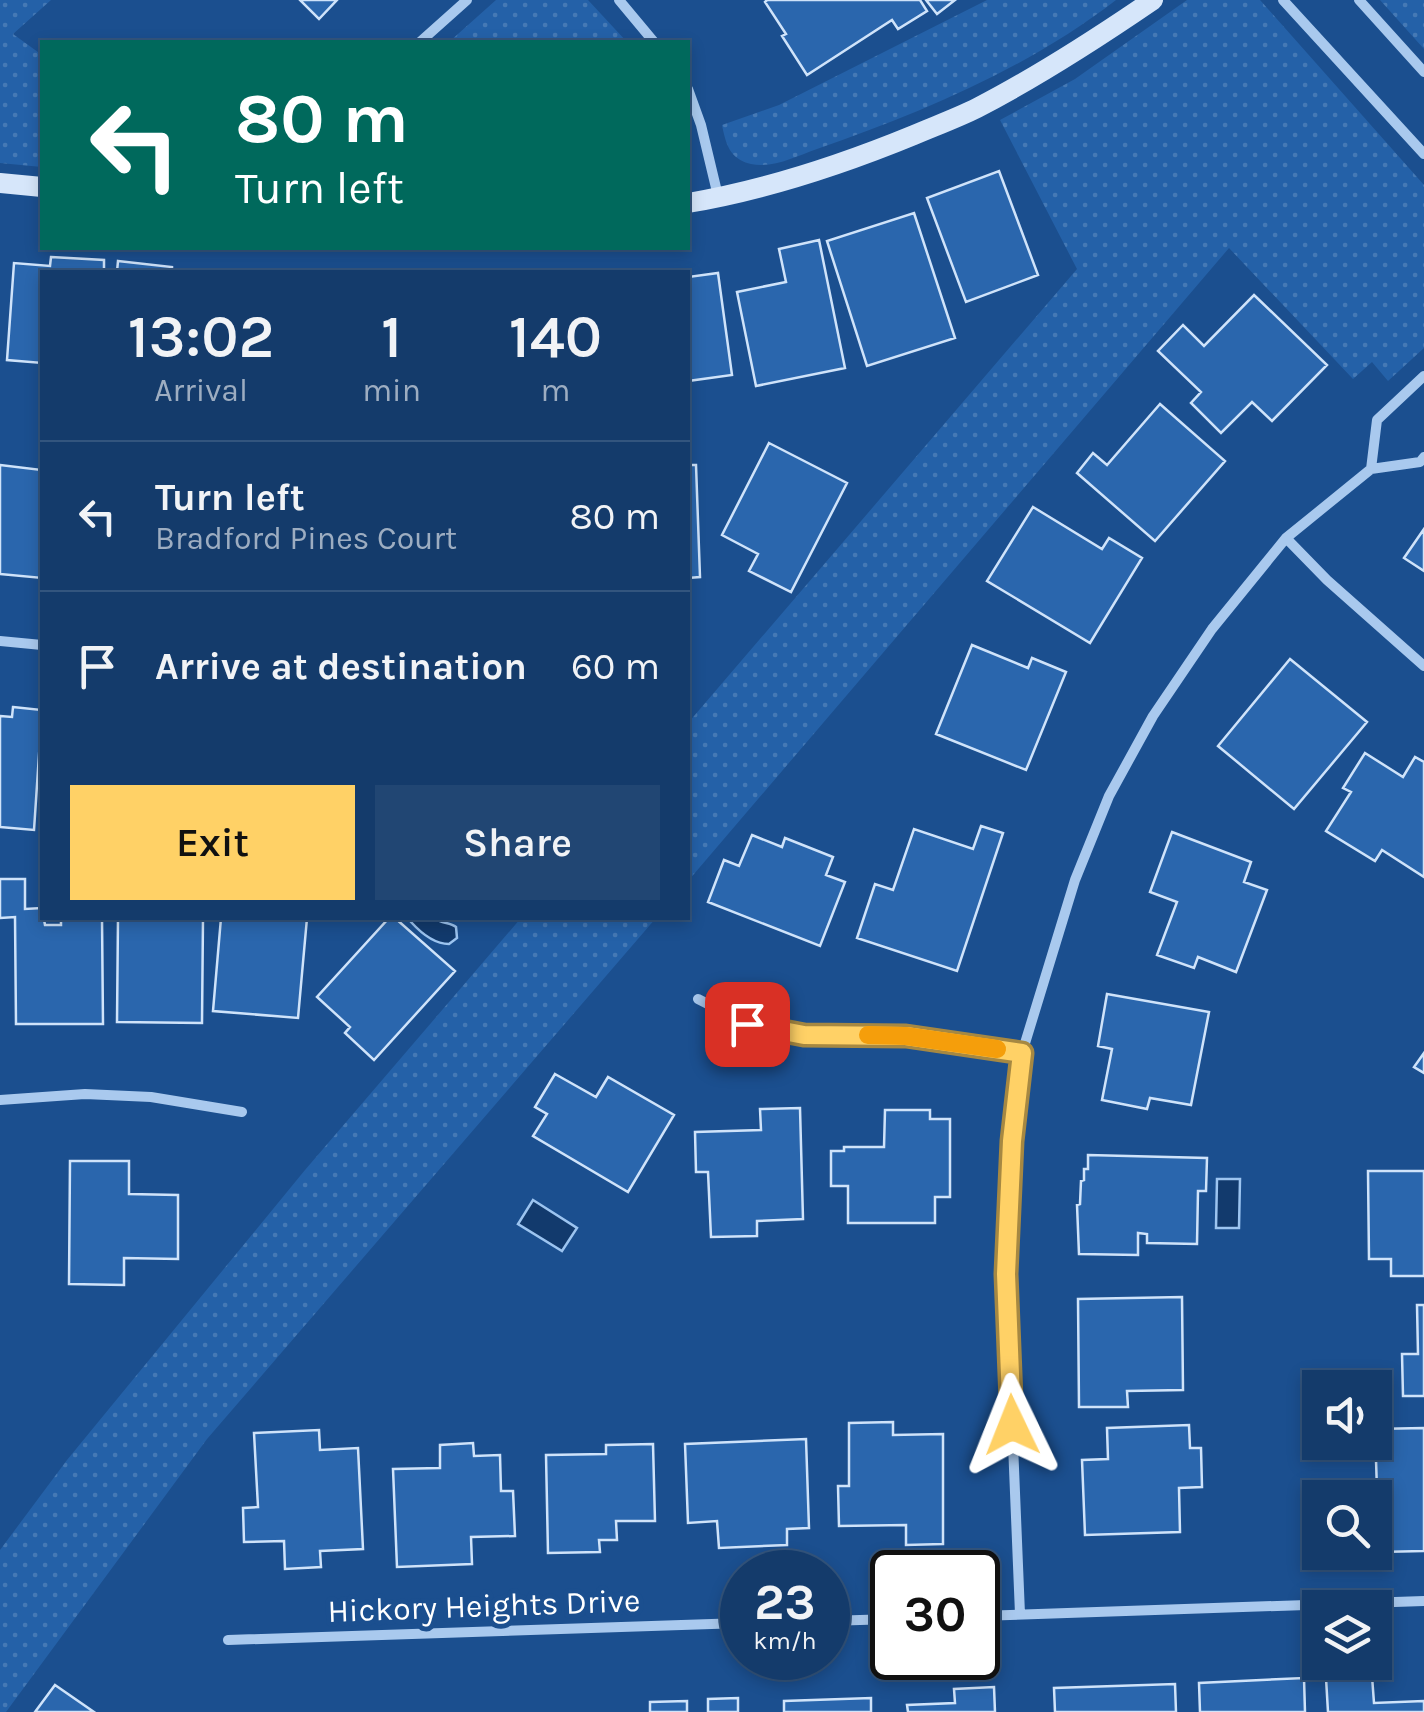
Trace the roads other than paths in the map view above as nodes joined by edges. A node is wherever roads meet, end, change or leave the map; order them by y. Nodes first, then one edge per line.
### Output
1 (467, 0) edge
2 (619, 0) edge
3 (1153, 0) edge
4 (1283, 0) edge
5 (1359, 0) edge
6 (422, 40) edge
7 (652, 40) edge
8 (1424, 72) edge
9 (690, 95) edge
10 (1424, 154) edge
11 (0, 183) edge
12 (40, 187) edge
13 (718, 198) junction
14 (690, 203) edge
15 (1424, 376) edge
16 (1424, 457) edge
17 (1372, 469) junction
18 (1286, 538) junction
19 (0, 640) edge
20 (40, 645) edge
21 (1424, 666) edge
22 (698, 999) dead end
23 (1022, 1053) junction
24 (0, 1100) edge
25 (242, 1112) dead end
26 (1424, 1601) edge
27 (1020, 1614) junction
28 (1000, 1615) edge
29 (720, 1624) edge
30 (228, 1640) dead end

1 - 6 street
2 - 7 street
3 - 13 street
4 - 10 street
5 - 8 street
9 - 13 street
11 - 12 street
13 - 14 street
15 - 17 street
16 - 17 street
17 - 18 street
18 - 21 street
18 - 23 street
19 - 20 street
22 - 23 street
23 - 27 street
24 - 25 street
26 - 27 street
27 - 28 street
29 - 30 street, Hickory Heights Drive

